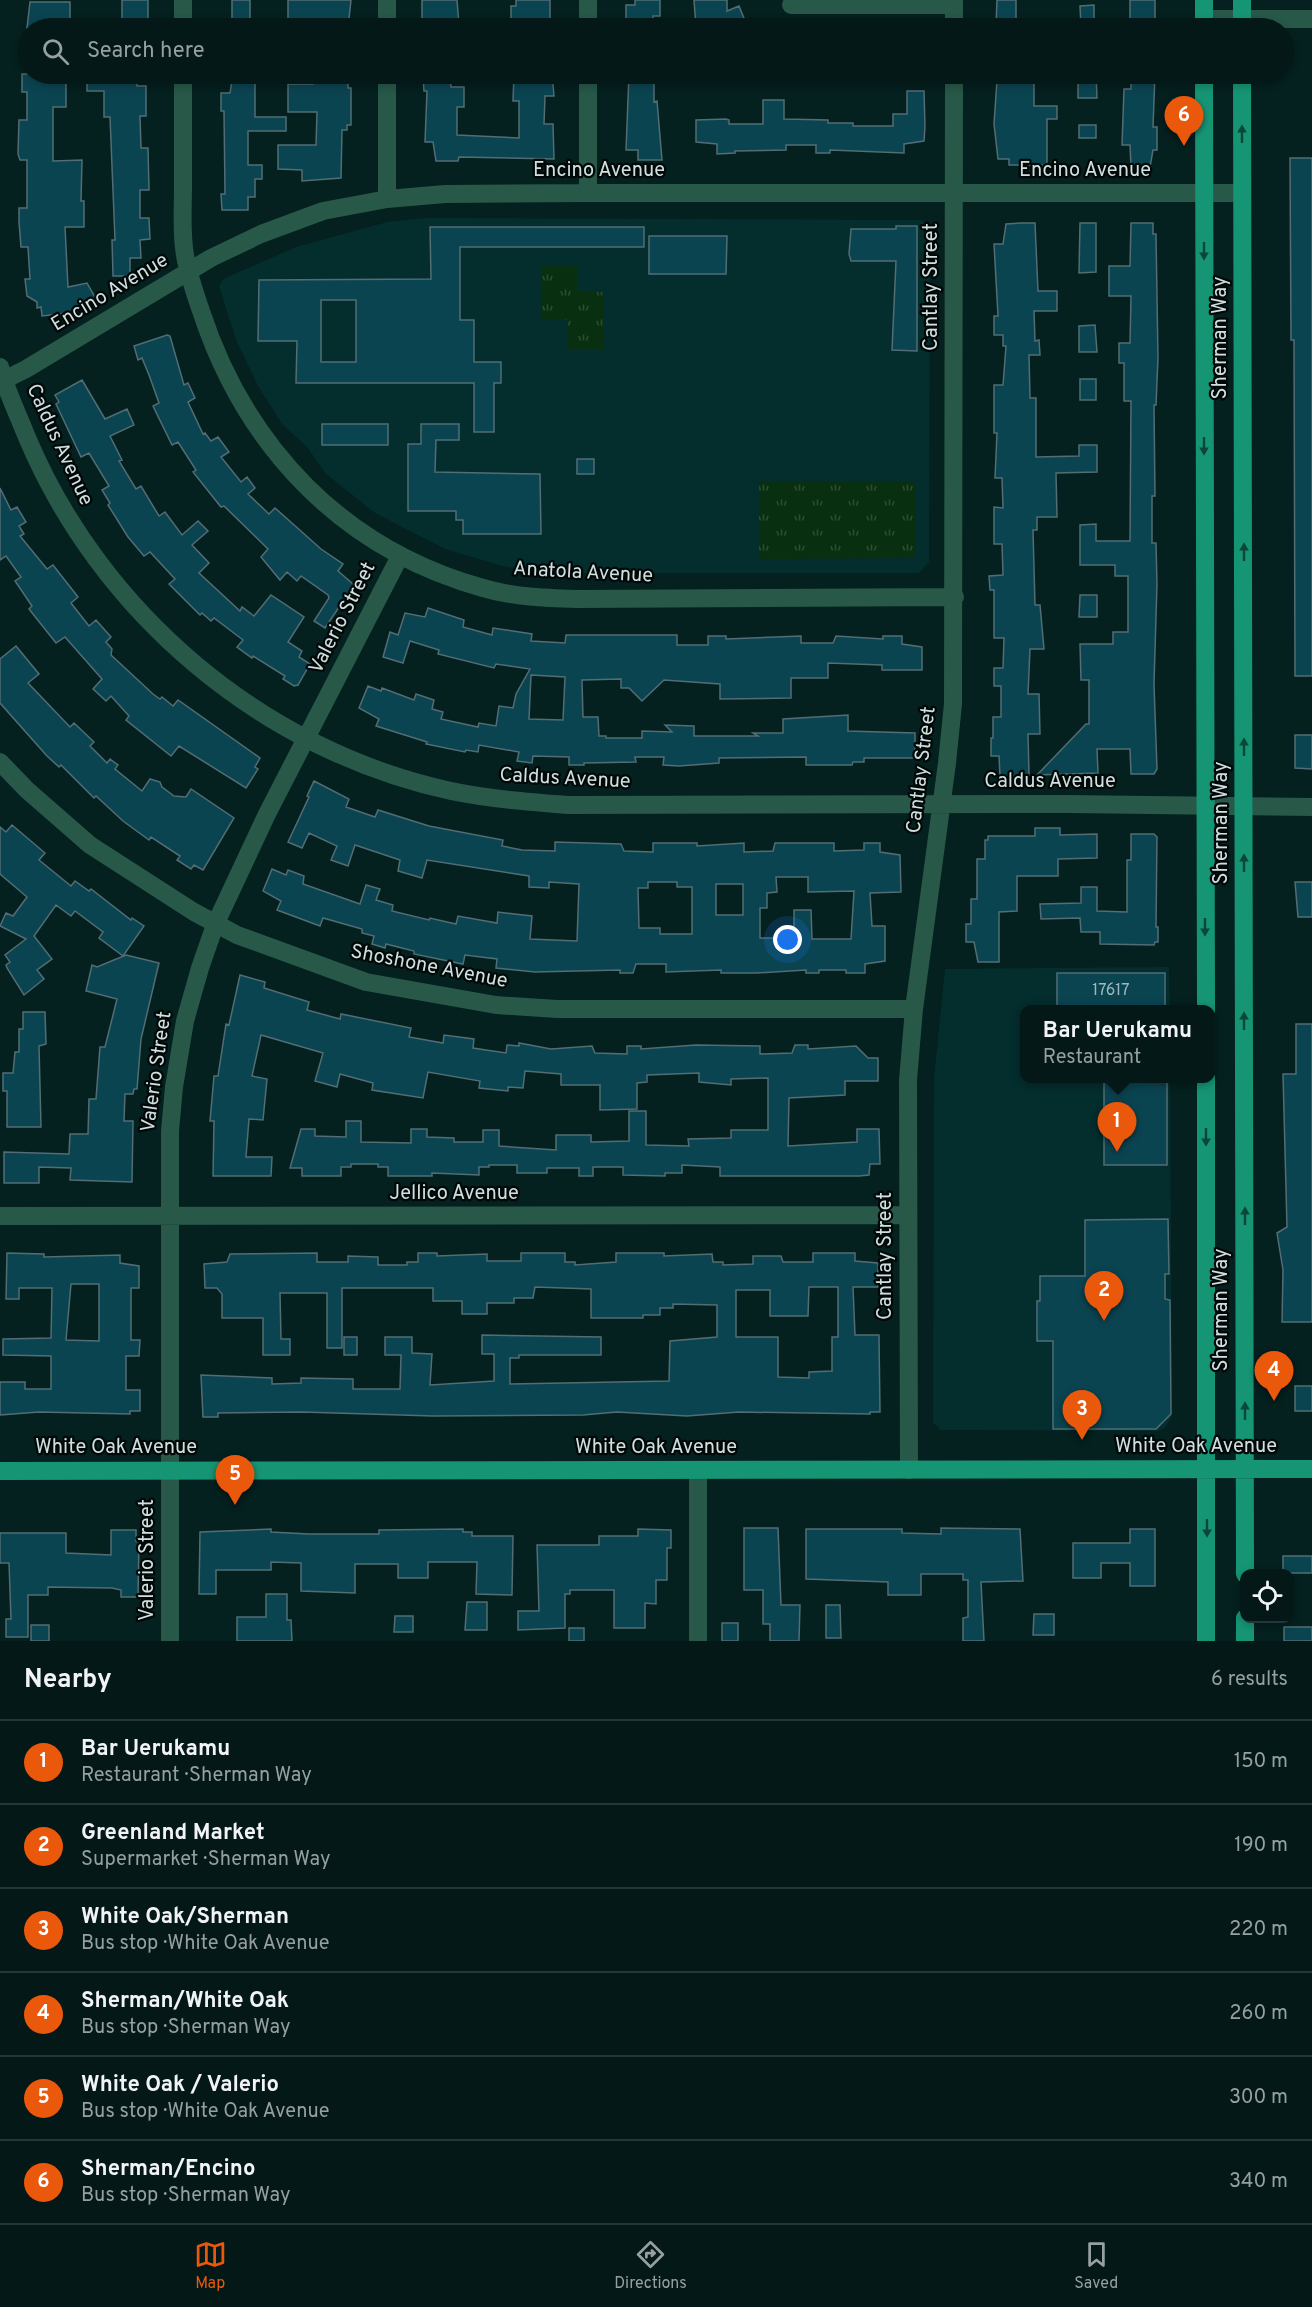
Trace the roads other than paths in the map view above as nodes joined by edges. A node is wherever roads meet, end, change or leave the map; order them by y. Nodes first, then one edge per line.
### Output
1 (183, 0) edge
2 (387, 0) edge
3 (588, 0) edge
4 (1204, 0) edge
5 (1242, 0) edge
6 (954, 2) edge
7 (791, 5) dead end
8 (183, 18) edge
9 (387, 18) edge
10 (588, 18) edge
11 (954, 18) edge
12 (1204, 18) edge
13 (1242, 18) edge
14 (1312, 18) edge
15 (1294, 20) edge
16 (183, 84) edge
17 (387, 84) edge
18 (588, 84) edge
19 (954, 84) edge
20 (1204, 84) edge
21 (1242, 84) edge
22 (588, 193) junction
23 (1204, 193) junction
24 (1242, 193) junction
25 (954, 194) junction
26 (387, 199) junction
27 (189, 273) junction
28 (1, 376) edge
29 (400, 556) junction
30 (955, 597) junction
31 (306, 738) junction
32 (0, 762) edge
33 (941, 804) junction
34 (1205, 805) junction
35 (1244, 806) junction
36 (1312, 807) edge
37 (215, 925) junction
38 (1206, 1005) edge
39 (914, 1009) junction
40 (1206, 1083) edge
41 (908, 1215) junction
42 (0, 1216) edge
43 (170, 1216) junction
44 (1207, 1469) junction
45 (1312, 1469) edge
46 (698, 1470) junction
47 (909, 1470) junction
48 (1245, 1470) junction
49 (0, 1471) edge
50 (170, 1471) junction
51 (1245, 1569) edge
52 (1245, 1623) edge
53 (170, 1641) edge
54 (698, 1641) edge
55 (1206, 1641) edge
56 (1245, 1641) edge

1 - 8 street
2 - 9 street
3 - 10 street
4 - 12 main road
5 - 13 main road
6 - 7 street
6 - 11 street
14 - 15 street
16 - 27 street, Anatola Avenue
17 - 26 street
18 - 22 street
19 - 25 street, Cantlay Street
20 - 23 main road, Sherman Way
24 -> 21 main road, Sherman Way
22 - 25 street, Encino Avenue
22 - 26 street, Encino Avenue
23 - 24 street, Encino Avenue
23 - 25 street, Encino Avenue
23 -> 34 main road, Sherman Way
35 -> 24 main road, Sherman Way
25 - 30 street, Cantlay Street
26 - 27 street, Encino Avenue
27 - 28 street, Encino Avenue
27 - 29 street, Anatola Avenue
28 - 31 street, Caldus Avenue
29 - 30 street, Anatola Avenue
29 - 31 street, Valerio Street
30 - 33 street, Cantlay Street
31 - 33 street, Caldus Avenue
31 - 37 street, Valerio Street
32 - 37 street, Shoshone Avenue
33 - 34 street, Caldus Avenue
33 - 39 street, Cantlay Street
34 - 35 street, Caldus Avenue
34 -> 38 main road, Sherman Way
35 - 36 street, Caldus Avenue
48 -> 35 main road, Sherman Way
37 - 39 street, Shoshone Avenue
37 - 43 street, Valerio Street
39 - 41 street, Cantlay Street
40 -> 44 main road, Sherman Way
41 - 43 street, Jellico Avenue
41 - 47 street, Cantlay Street
42 - 43 street, Jellico Avenue
43 - 50 street, Valerio Street
44 - 47 main road, White Oak Avenue
44 - 48 main road, White Oak Avenue
44 -> 55 main road, Sherman Way
45 - 48 main road, White Oak Avenue
46 - 47 main road, White Oak Avenue
46 - 50 main road, White Oak Avenue
46 - 54 street
48 - 51 main road, Sherman Way
49 - 50 main road, White Oak Avenue
50 - 53 street, Valerio Street
52 - 56 main road

